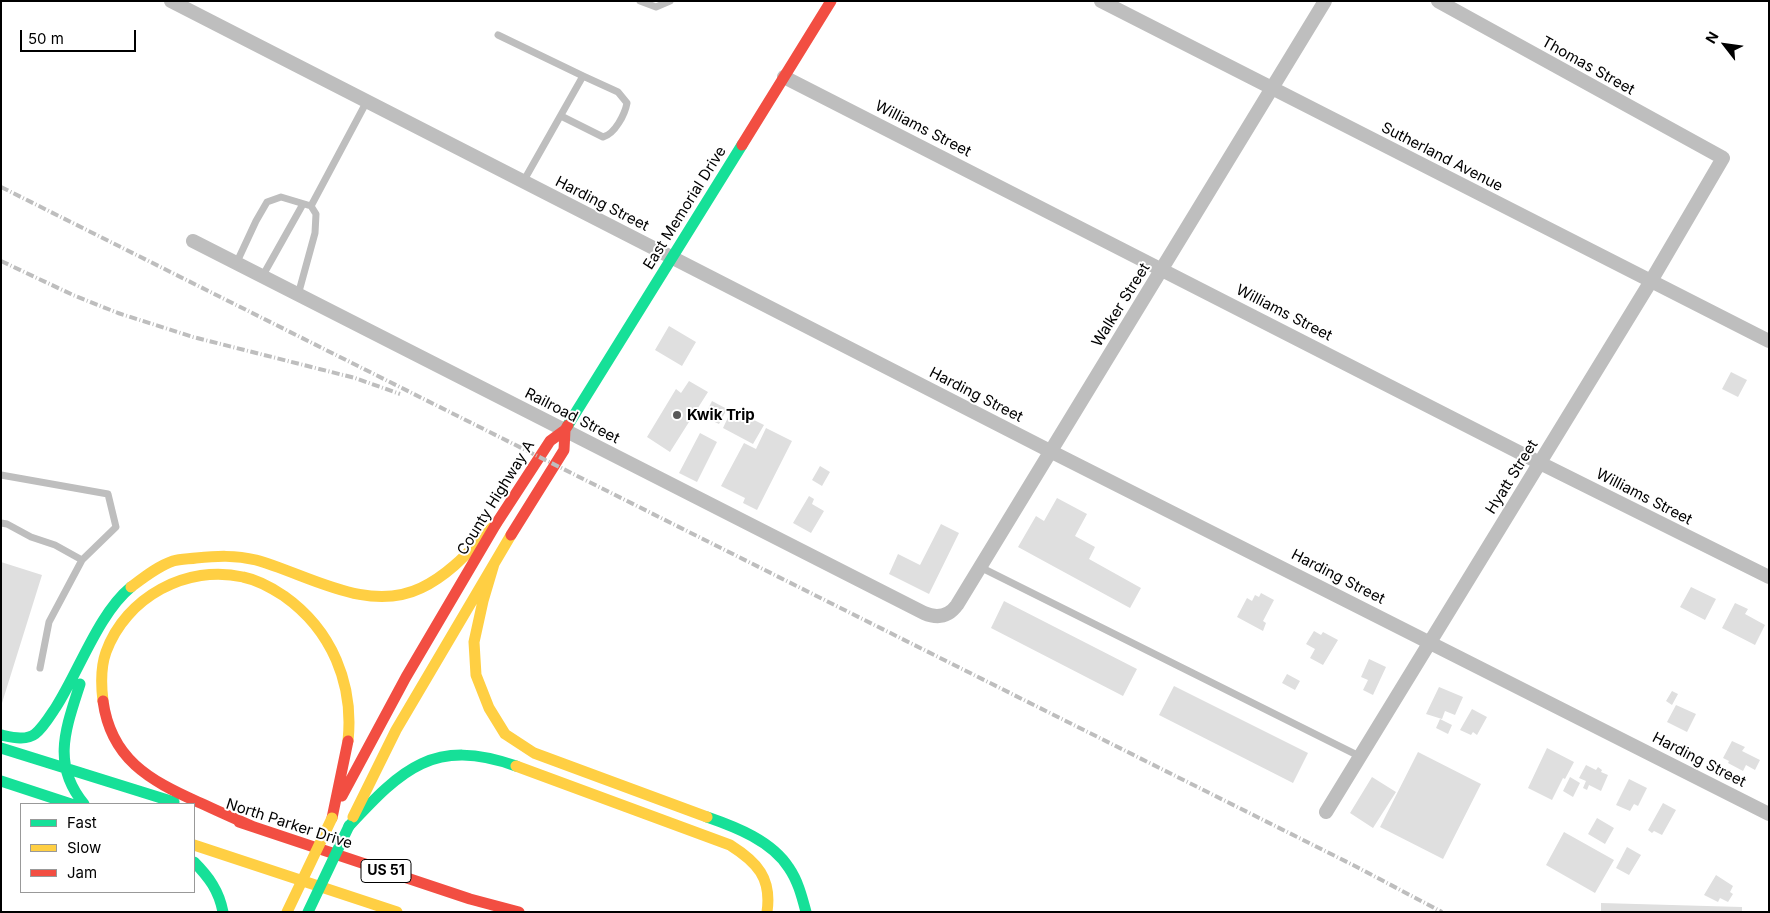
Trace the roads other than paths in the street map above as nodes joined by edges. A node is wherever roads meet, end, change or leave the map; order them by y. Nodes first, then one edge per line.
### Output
1 (171, 1) edge
2 (640, 1) edge
3 (670, 1) edge
4 (831, 1) edge
5 (1101, 1) edge
6 (1325, 1) edge
7 (1438, 1) edge
8 (498, 35) dead end
9 (583, 76) junction
10 (784, 77) junction
11 (1272, 89) junction
12 (367, 101) junction
13 (561, 116) junction
14 (1723, 158) joint
15 (523, 182) junction
16 (303, 204) junction
17 (311, 206) junction
18 (192, 241) dead end
19 (672, 258) junction
20 (236, 264) junction
21 (1162, 269) junction
22 (262, 277) junction
23 (1651, 281) junction
24 (298, 295) junction
25 (1769, 341) edge
26 (565, 430) junction
27 (1050, 451) junction
28 (1540, 463) junction
29 (1, 475) edge
30 (1, 523) edge
31 (496, 524) junction
32 (82, 560) junction
33 (494, 564) junction
34 (980, 567) junction
35 (1769, 577) edge
36 (938, 617) joint
37 (93, 640) junction
38 (1430, 642) junction
39 (40, 668) dead end
40 (1, 735) edge
41 (1, 748) edge
42 (1360, 756) junction
43 (65, 769) junction
44 (1, 781) edge
45 (68, 803) edge
46 (83, 803) edge
47 (178, 803) edge
48 (195, 808) edge
49 (1326, 812) dead end
50 (1769, 814) edge
51 (332, 818) junction
52 (349, 826) junction
53 (254, 827) junction
54 (195, 845) edge
55 (195, 863) edge
56 (222, 912) edge
57 (287, 912) edge
58 (308, 912) edge
59 (397, 912) edge
60 (519, 912) edge
61 (767, 912) edge
62 (806, 912) edge

1 - 12 street, Harding Street
2 - 3 lane
4 - 10 main road, East Memorial Drive
5 - 11 street, Sutherland Avenue
6 - 11 street, Walker Street
7 - 14 street, Thomas Street
8 - 9 lane
9 - 13 lane
9 - 13 lane
10 - 19 main road, East Memorial Drive
10 - 21 street, Williams Street
11 - 21 street, Walker Street
11 - 23 street, Sutherland Avenue
12 - 15 street, Harding Street
12 - 17 lane
13 - 15 lane
14 - 23 street, Hyatt Street
15 - 19 street, Harding Street
16 - 17 lane
16 - 20 lane
16 - 22 lane
17 - 24 lane
18 - 20 street, Railroad Street
19 - 26 main road, East Memorial Drive
19 - 27 street, Harding Street
20 - 22 street, Railroad Street
21 - 27 street, Walker Street
21 - 28 street, Williams Street
22 - 24 street, Railroad Street
23 - 25 street, Sutherland Avenue
23 - 28 street, Hyatt Street
24 - 26 street, Railroad Street
26 - 31 main road, County Highway A
26 - 33 main road
26 - 36 street, Railroad Street
27 - 34 street, Walker Street
27 - 38 street, Harding Street
28 - 35 street, Williams Street
28 - 38 street, Hyatt Street
29 - 32 lane
30 - 32 lane
31 - 37 main road
31 - 51 main road, County Highway A
32 - 39 lane
33 - 52 main road
33 - 62 main road
34 - 36 street, Walker Street
34 - 42 lane
37 - 40 main road
37 - 43 main road
38 - 42 street, Hyatt Street
38 - 50 street, Harding Street
41 - 43 main road
42 - 49 street, Hyatt Street
43 - 46 main road
43 - 47 main road
44 - 45 main road
48 - 53 main road, North Parker Drive / US 51
51 - 53 main road
51 - 57 main road, County Highway A, bridge
52 - 58 main road, bridge
52 - 61 main road
53 - 60 main road, North Parker Drive / US 51
54 - 59 main road, US 51
55 - 56 main road

